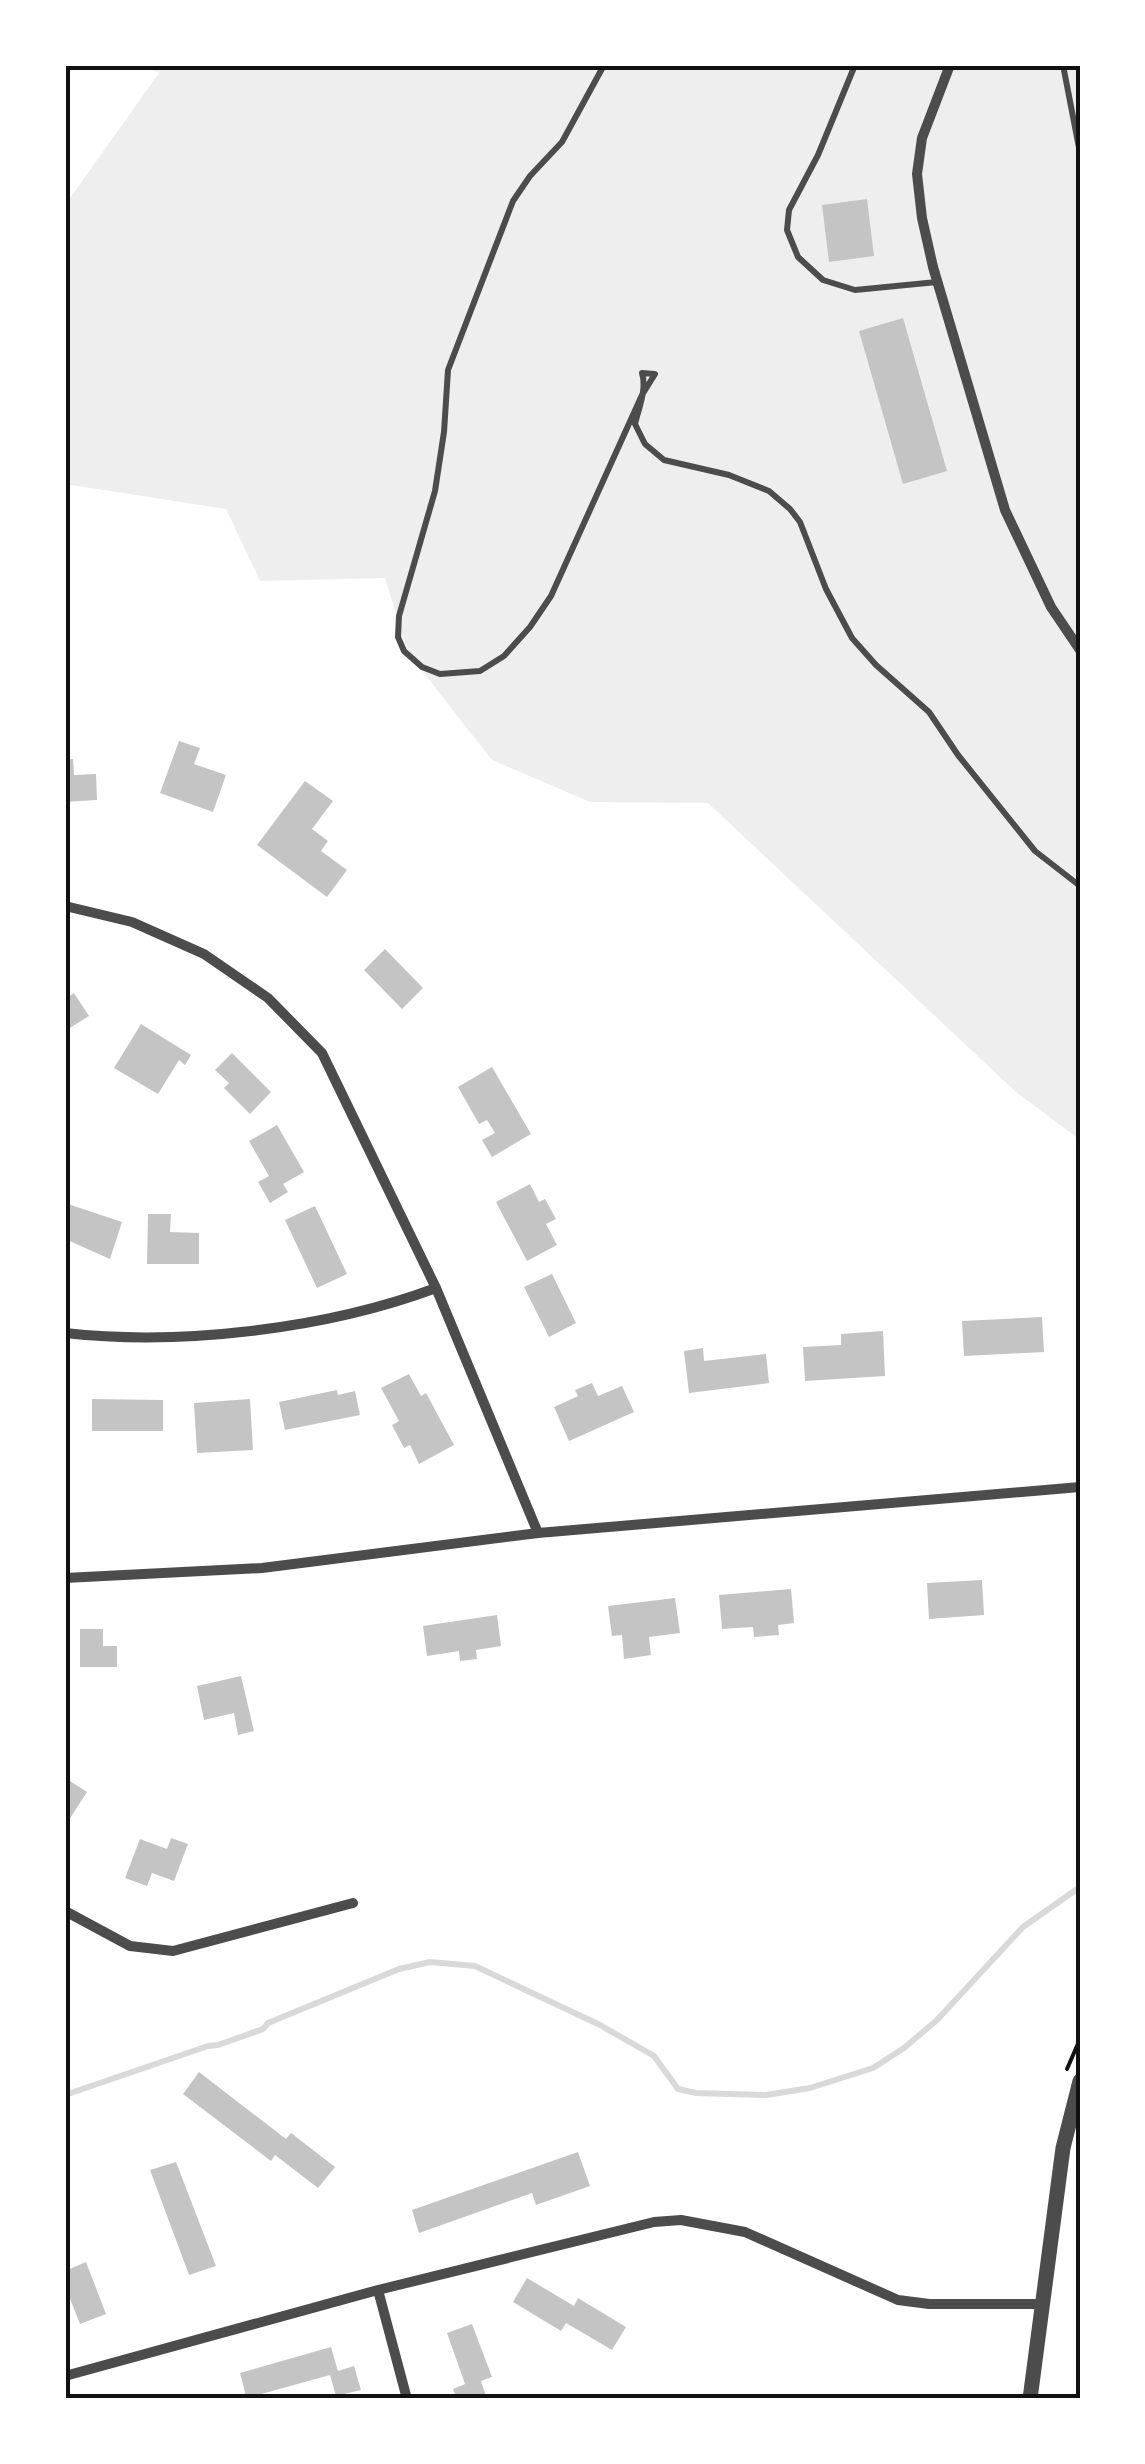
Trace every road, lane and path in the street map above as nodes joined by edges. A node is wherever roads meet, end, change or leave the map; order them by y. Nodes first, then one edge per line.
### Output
1 (604, 65) edge
2 (854, 65) edge
3 (950, 65) edge
4 (1063, 65) edge
5 (1080, 153) edge
6 (938, 282) junction
7 (1080, 650) edge
8 (1080, 886) edge
9 (65, 906) edge
10 (436, 1288) junction
11 (65, 1333) edge
12 (1080, 1487) edge
13 (538, 1533) junction
14 (65, 1578) edge
15 (353, 1904) dead end
16 (65, 1911) edge
17 (1080, 2081) edge
18 (378, 2290) junction
19 (1044, 2304) junction
20 (65, 2376) edge
21 (407, 2399) edge
22 (1030, 2399) edge

1 - 8 lane
2 - 6 lane
3 - 6 street
4 - 5 lane
6 - 7 street
9 - 10 street
10 - 11 street
10 - 13 street
12 - 13 street
13 - 14 street
15 - 16 street
17 - 19 street
18 - 19 street
18 - 20 street
18 - 21 street
19 - 22 street

